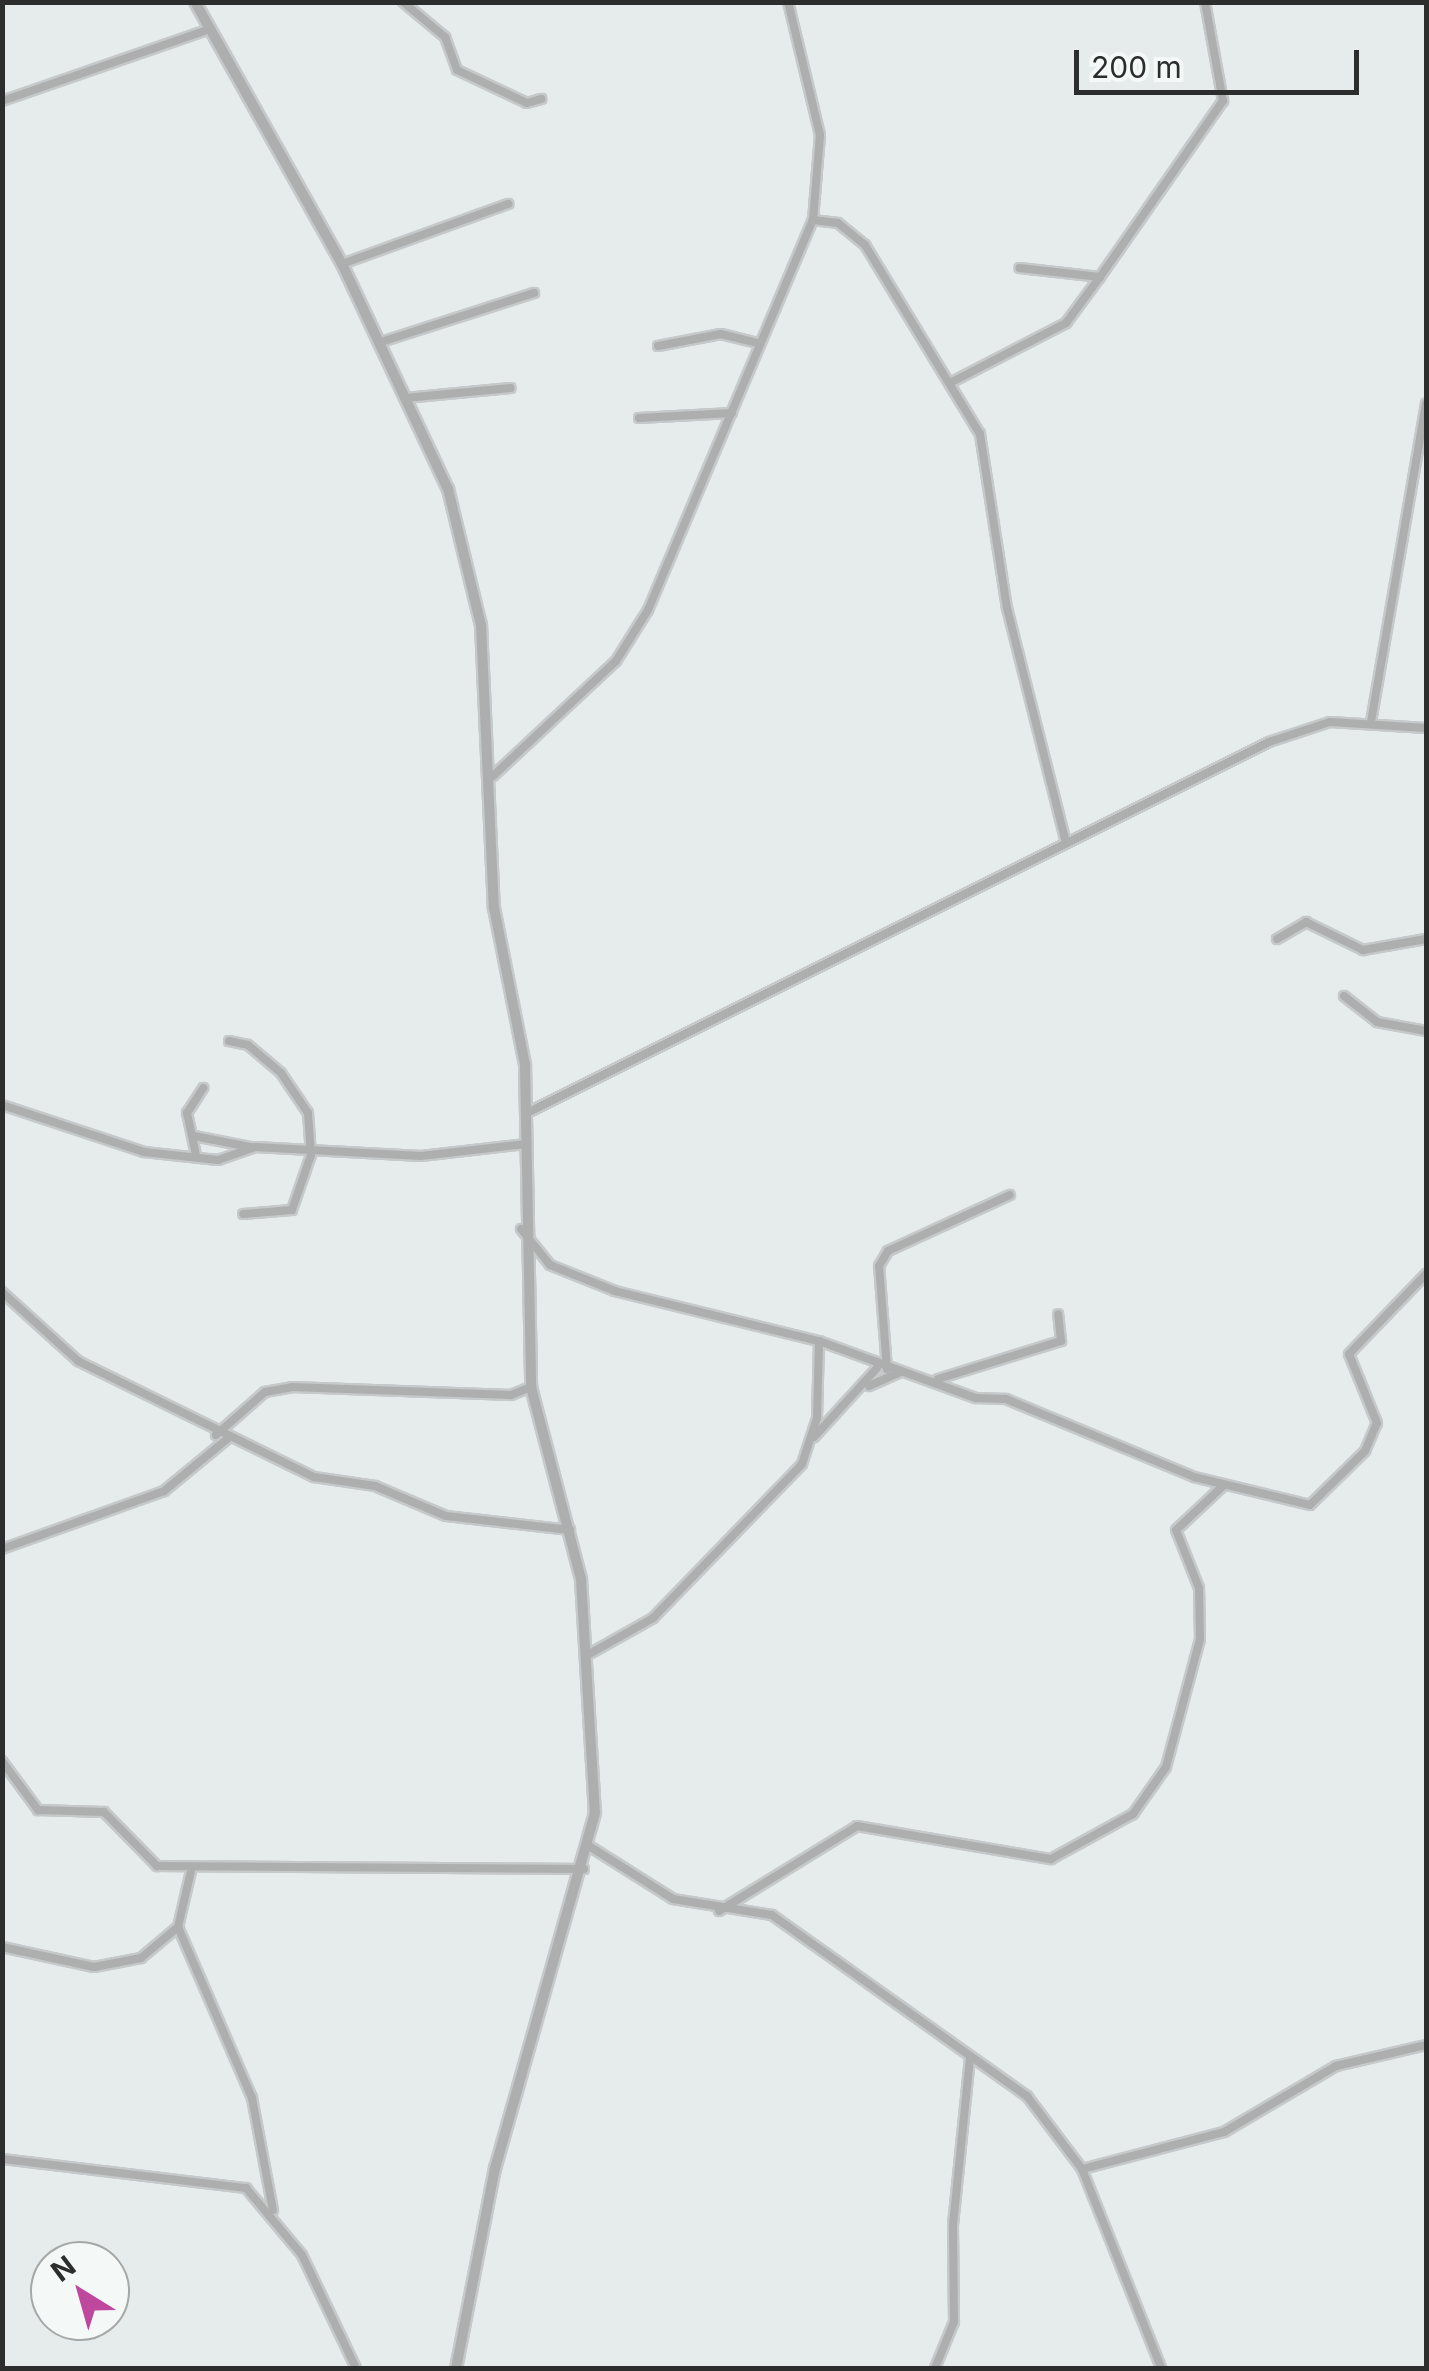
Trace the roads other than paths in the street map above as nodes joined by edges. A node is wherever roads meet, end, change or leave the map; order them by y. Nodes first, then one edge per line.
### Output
1 (403, 2) edge
2 (788, 2) edge
3 (1205, 2) edge
4 (199, 3) edge
5 (210, 28) junction
6 (541, 98) dead end
7 (2, 101) edge
8 (508, 204) dead end
9 (813, 220) junction
10 (342, 264) junction
11 (1020, 268) dead end
12 (1100, 277) junction
13 (534, 293) dead end
14 (378, 343) junction
15 (757, 343) junction
16 (658, 346) dead end
17 (950, 383) junction
18 (511, 388) dead end
19 (405, 398) junction
20 (1426, 404) edge
21 (732, 413) junction
22 (639, 418) dead end
23 (1370, 722) junction
24 (1426, 728) edge
25 (493, 776) junction
26 (1066, 843) junction
27 (1277, 939) dead end
28 (1426, 939) edge
29 (1344, 996) dead end
30 (1426, 1031) edge
31 (229, 1041) dead end
32 (203, 1088) dead end
33 (2, 1106) edge
34 (528, 1113) junction
35 (194, 1136) junction
36 (526, 1144) junction
37 (254, 1148) junction
38 (311, 1155) junction
39 (196, 1156) junction
40 (1010, 1195) dead end
41 (243, 1214) dead end
42 (522, 1229) junction
43 (546, 1262) junction
44 (523, 1265) junction
45 (1426, 1274) edge
46 (2, 1292) edge
47 (1058, 1314) dead end
48 (819, 1342) junction
49 (882, 1368) junction
50 (903, 1371) junction
51 (938, 1379) junction
52 (868, 1386) junction
53 (531, 1387) junction
54 (216, 1434) junction
55 (814, 1437) junction
56 (227, 1439) junction
57 (1223, 1486) junction
58 (570, 1530) junction
59 (2, 1548) edge
60 (590, 1653) junction
61 (2, 1761) edge
62 (589, 1846) junction
63 (584, 1869) junction
64 (190, 1871) junction
65 (719, 1911) junction
66 (178, 1927) junction
67 (2, 1948) edge
68 (1426, 2046) edge
69 (970, 2056) junction
70 (2, 2159) edge
71 (1082, 2169) junction
72 (267, 2187) junction
73 (253, 2192) junction
74 (274, 2213) junction
75 (356, 2368) edge
76 (456, 2368) edge
77 (936, 2368) edge
78 (1161, 2368) edge

1 - 6 street
2 - 9 street
3 - 12 street
4 - 5 street
5 - 7 street
5 - 10 street
8 - 10 street
9 - 15 street
9 - 17 street
10 - 14 street
11 - 12 street
12 - 17 street
13 - 14 street
14 - 19 street
15 - 16 street
15 - 21 street
17 - 26 street
18 - 19 street
19 - 25 street
20 - 23 street
21 - 22 street
21 - 25 street
23 - 24 street
23 - 26 street
25 - 34 street
26 - 34 street
27 - 28 street
29 - 30 street
31 - 38 street
32 - 35 street
33 - 39 street
34 - 36 street
35 - 37 street
35 - 39 street
36 - 38 street
36 - 42 street
37 - 38 street
37 - 39 street
38 - 41 street
40 - 49 street
42 - 43 street
42 - 44 street
43 - 44 street
43 - 48 street
44 - 53 street
45 - 57 street
46 - 54 street
47 - 51 street
48 - 49 street
48 - 55 street
49 - 50 street
49 - 52 street
50 - 51 street
50 - 52 street
51 - 57 street
52 - 55 street
53 - 54 street
53 - 58 street
54 - 56 street
55 - 60 street
56 - 58 street
56 - 59 street
57 - 65 street
58 - 60 street
60 - 62 street
61 - 64 street
62 - 63 street
62 - 65 street
63 - 64 street
63 - 76 street
64 - 66 street
65 - 69 street
66 - 67 street
66 - 72 street
68 - 71 street
69 - 71 street
69 - 77 street
70 - 73 street
71 - 78 street
72 - 73 street
72 - 74 street
73 - 74 street
74 - 75 street

